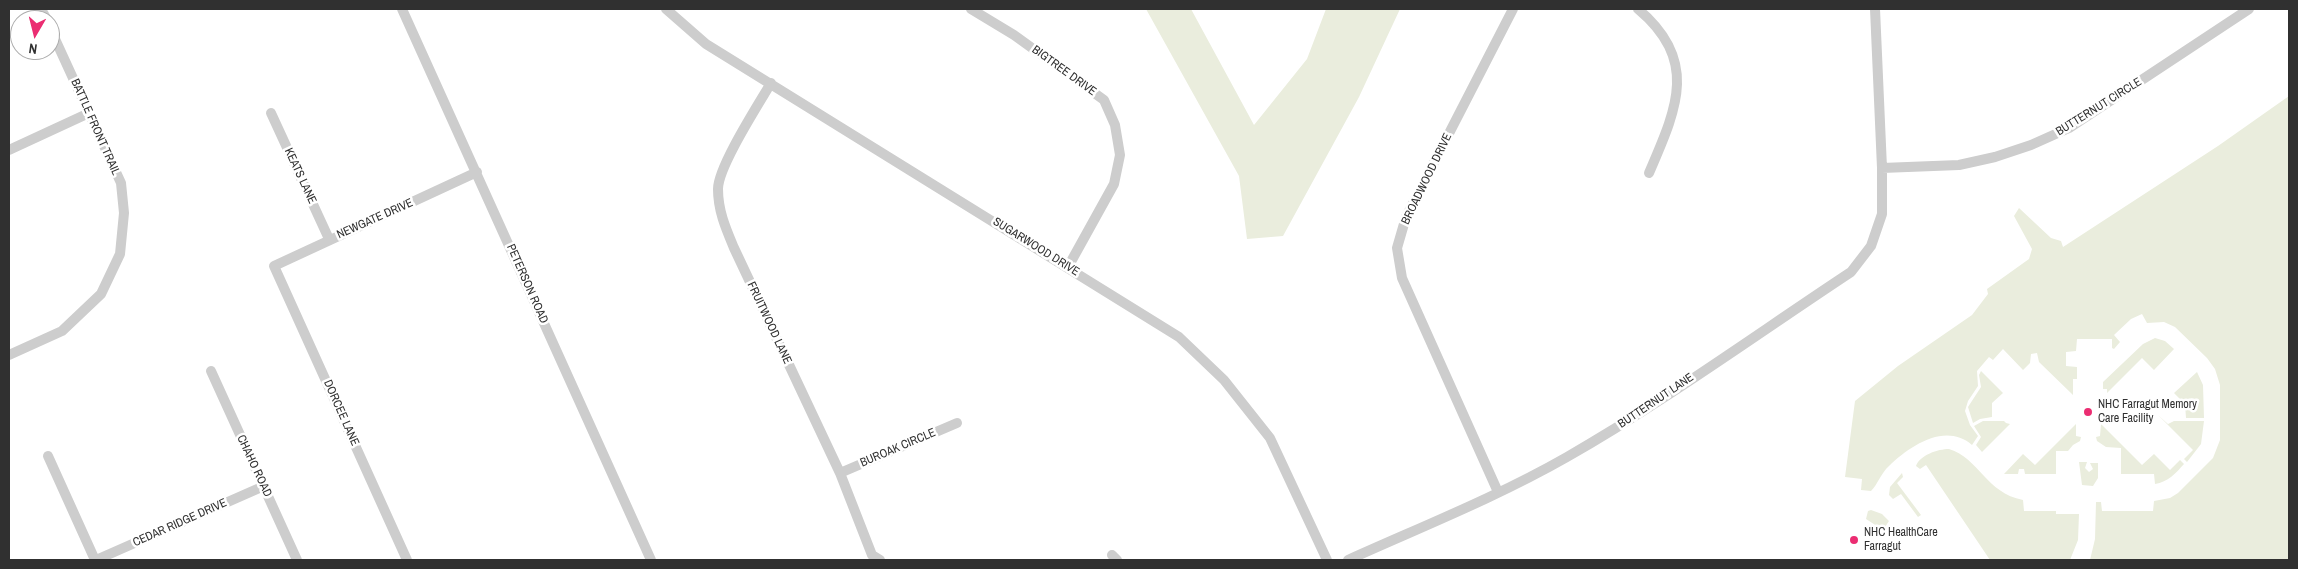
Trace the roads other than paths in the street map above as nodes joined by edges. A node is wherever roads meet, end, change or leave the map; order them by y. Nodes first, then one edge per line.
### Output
1 (402, 9) edge
2 (666, 9) edge
3 (972, 9) edge
4 (1513, 9) edge
5 (1638, 9) edge
6 (1874, 9) edge
7 (2249, 9) edge
8 (60, 50) edge
9 (771, 83) junction
10 (272, 112) dead end
11 (89, 113) junction
12 (9, 150) edge
13 (1882, 168) junction
14 (476, 172) junction
15 (1649, 173) dead end
16 (330, 239) junction
17 (274, 266) joint
18 (1068, 266) junction
19 (9, 355) edge
20 (211, 371) dead end
21 (957, 423) dead end
22 (48, 456) dead end
23 (840, 473) junction
24 (264, 486) junction
25 (1498, 492) junction
26 (95, 560) edge
27 (297, 560) edge
28 (407, 560) edge
29 (651, 560) edge
30 (880, 560) edge
31 (1328, 560) edge
32 (1348, 560) edge

1 - 14 street, PETERSON ROAD
2 - 9 street, SUGARWOOD DRIVE
3 - 18 street, BIGTREE DRIVE
4 - 25 street, BROADWOOD DRIVE
5 - 15 street
6 - 13 street
7 - 13 street, BUTTERNUT CIRCLE
8 - 11 street, BATTLE FRONT TRAIL
9 - 18 street, SUGARWOOD DRIVE
9 - 23 street, FRUITWOOD LANE
10 - 16 street, KEATS LANE
11 - 12 street
11 - 19 street, BATTLE FRONT TRAIL
13 - 25 street, BUTTERNUT LANE
14 - 16 street, NEWGATE DRIVE
14 - 29 street, PETERSON ROAD
16 - 17 street, NEWGATE DRIVE
17 - 28 street, DORCEE LANE
18 - 31 street, SUGARWOOD DRIVE
20 - 24 street, CHAHO ROAD
21 - 23 street, BUROAK CIRCLE
22 - 26 street
23 - 30 street, FRUITWOOD LANE
24 - 26 street, CEDAR RIDGE DRIVE
24 - 27 street, CHAHO ROAD
25 - 32 street, BUTTERNUT LANE

